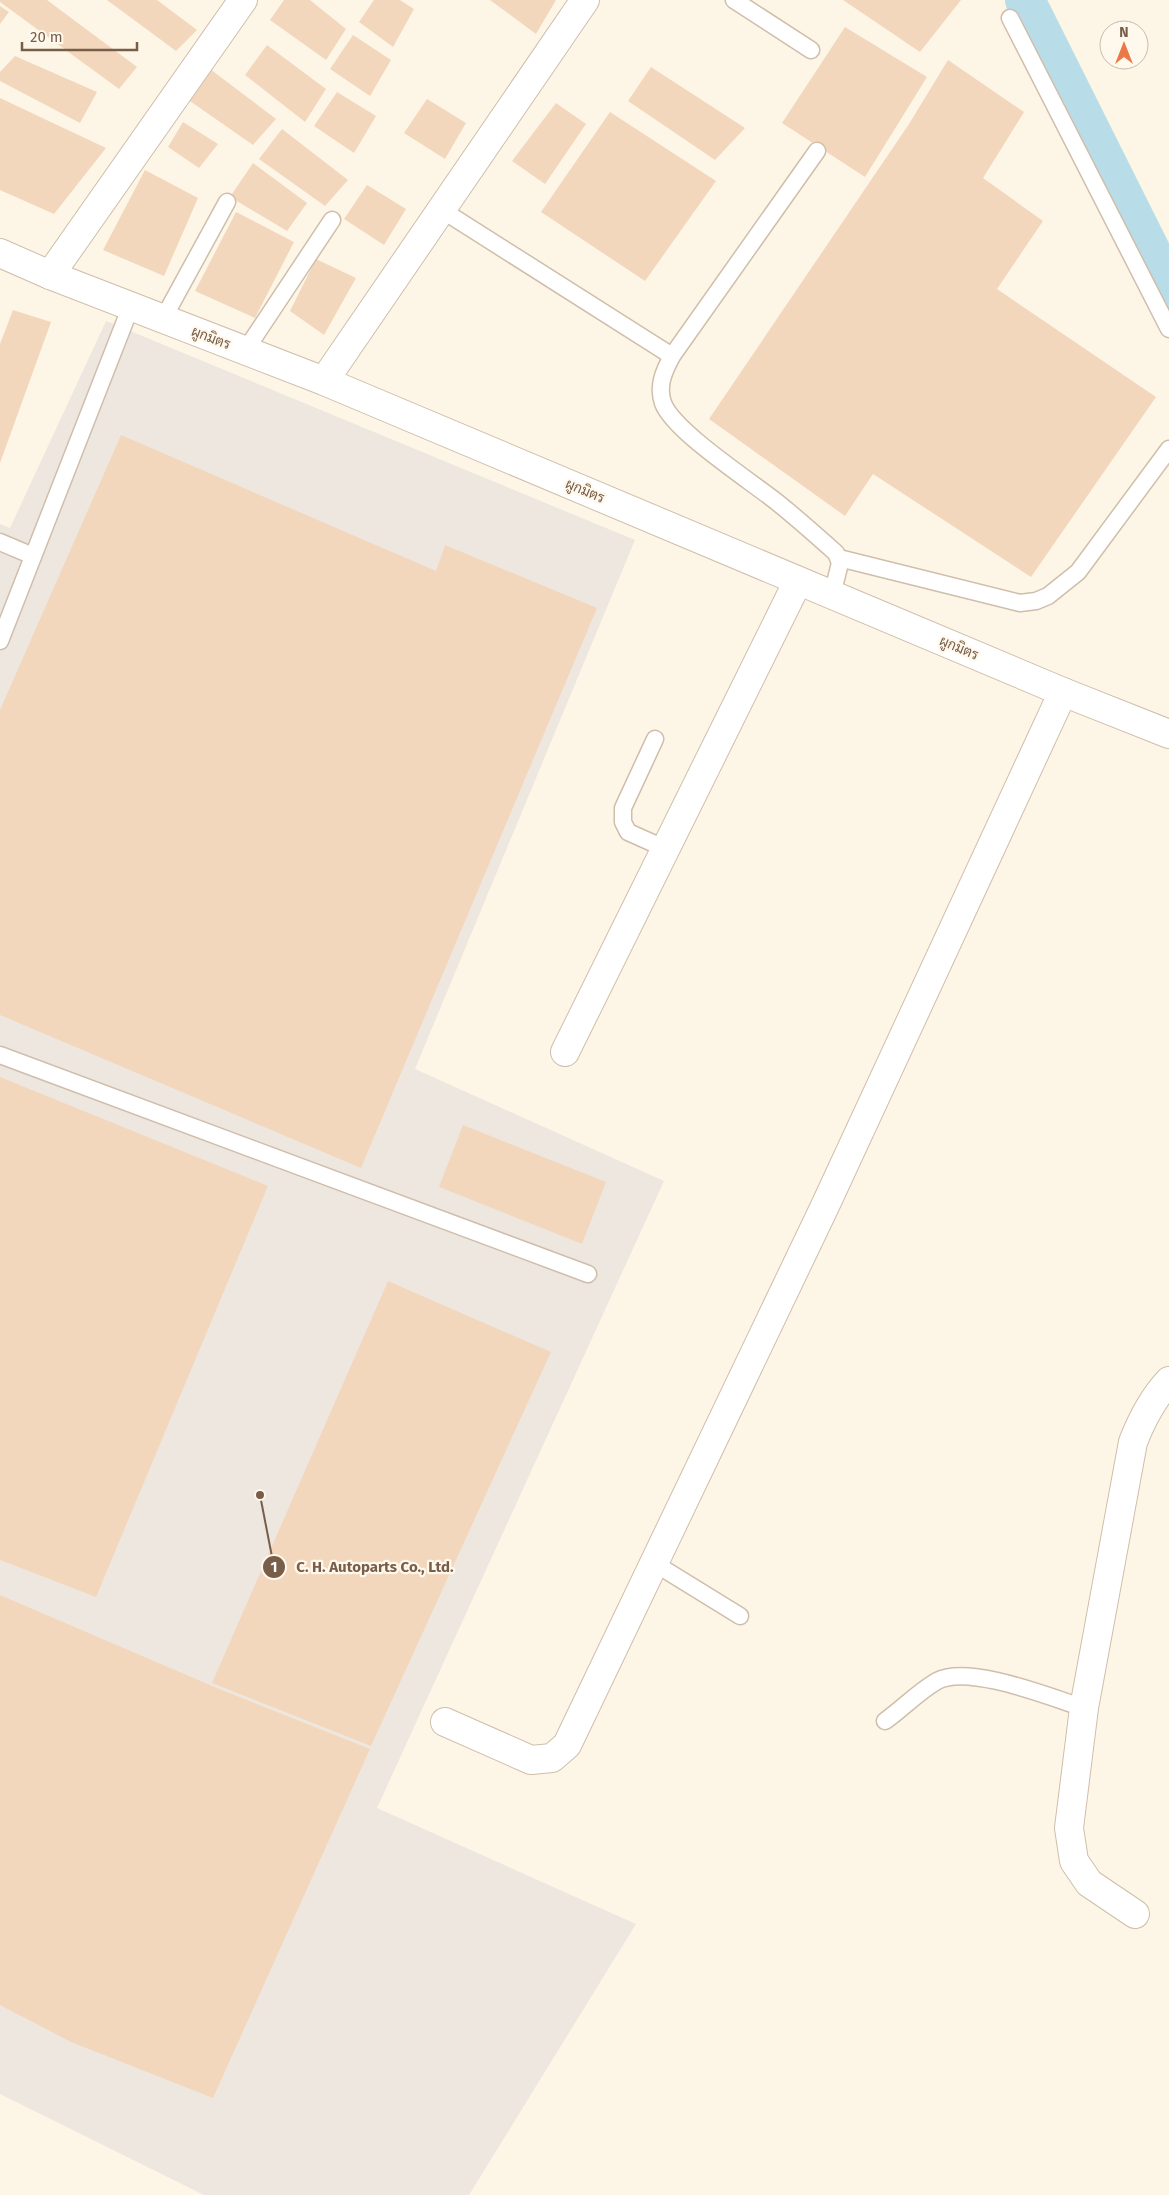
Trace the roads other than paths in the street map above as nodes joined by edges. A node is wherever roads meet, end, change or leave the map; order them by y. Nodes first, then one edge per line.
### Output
1 (243, 0) edge
2 (584, 0) edge
3 (734, 0) edge
4 (1010, 18) dead end
5 (811, 50) dead end
6 (817, 150) dead end
7 (227, 202) dead end
8 (442, 210) junction
9 (332, 220) dead end
10 (0, 253) edge
11 (50, 275) junction
12 (131, 306) junction
13 (163, 319) junction
14 (1169, 329) edge
15 (245, 351) junction
16 (672, 356) junction
17 (324, 381) junction
18 (1169, 449) edge
19 (0, 542) edge
20 (33, 556) junction
21 (839, 558) junction
22 (798, 581) junction
23 (832, 595) junction
24 (0, 641) edge
25 (1063, 692) junction
26 (1169, 734) edge
27 (655, 739) dead end
28 (666, 849) junction
29 (566, 1052) dead end
30 (0, 1055) edge
31 (588, 1274) dead end
32 (1169, 1381) edge
33 (654, 1563) junction
34 (740, 1616) dead end
35 (1084, 1708) junction
36 (885, 1721) dead end
37 (445, 1722) dead end
38 (1135, 1914) dead end

1 - 11 street
2 - 8 street
3 - 5 lane
4 - 14 lane
6 - 16 lane
7 - 13 lane
8 - 16 lane
8 - 17 street
9 - 15 lane
10 - 11 street, ผูกมิตร
11 - 12 street, ผูกมิตร
12 - 13 street, ผูกมิตร
12 - 20 lane
13 - 15 street, ผูกมิตร
15 - 17 street, ผูกมิตร
16 - 21 lane
17 - 22 street, ผูกมิตร
18 - 21 lane
19 - 20 lane
20 - 24 lane
21 - 23 lane
22 - 23 street, ผูกมิตร
22 - 28 street
23 - 25 street, ผูกมิตร
25 - 26 street, ผูกมิตร
25 - 33 street
27 - 28 lane
28 - 29 street
30 - 31 lane
32 - 35 street
33 - 34 lane
33 - 37 street
35 - 36 lane
35 - 38 street

